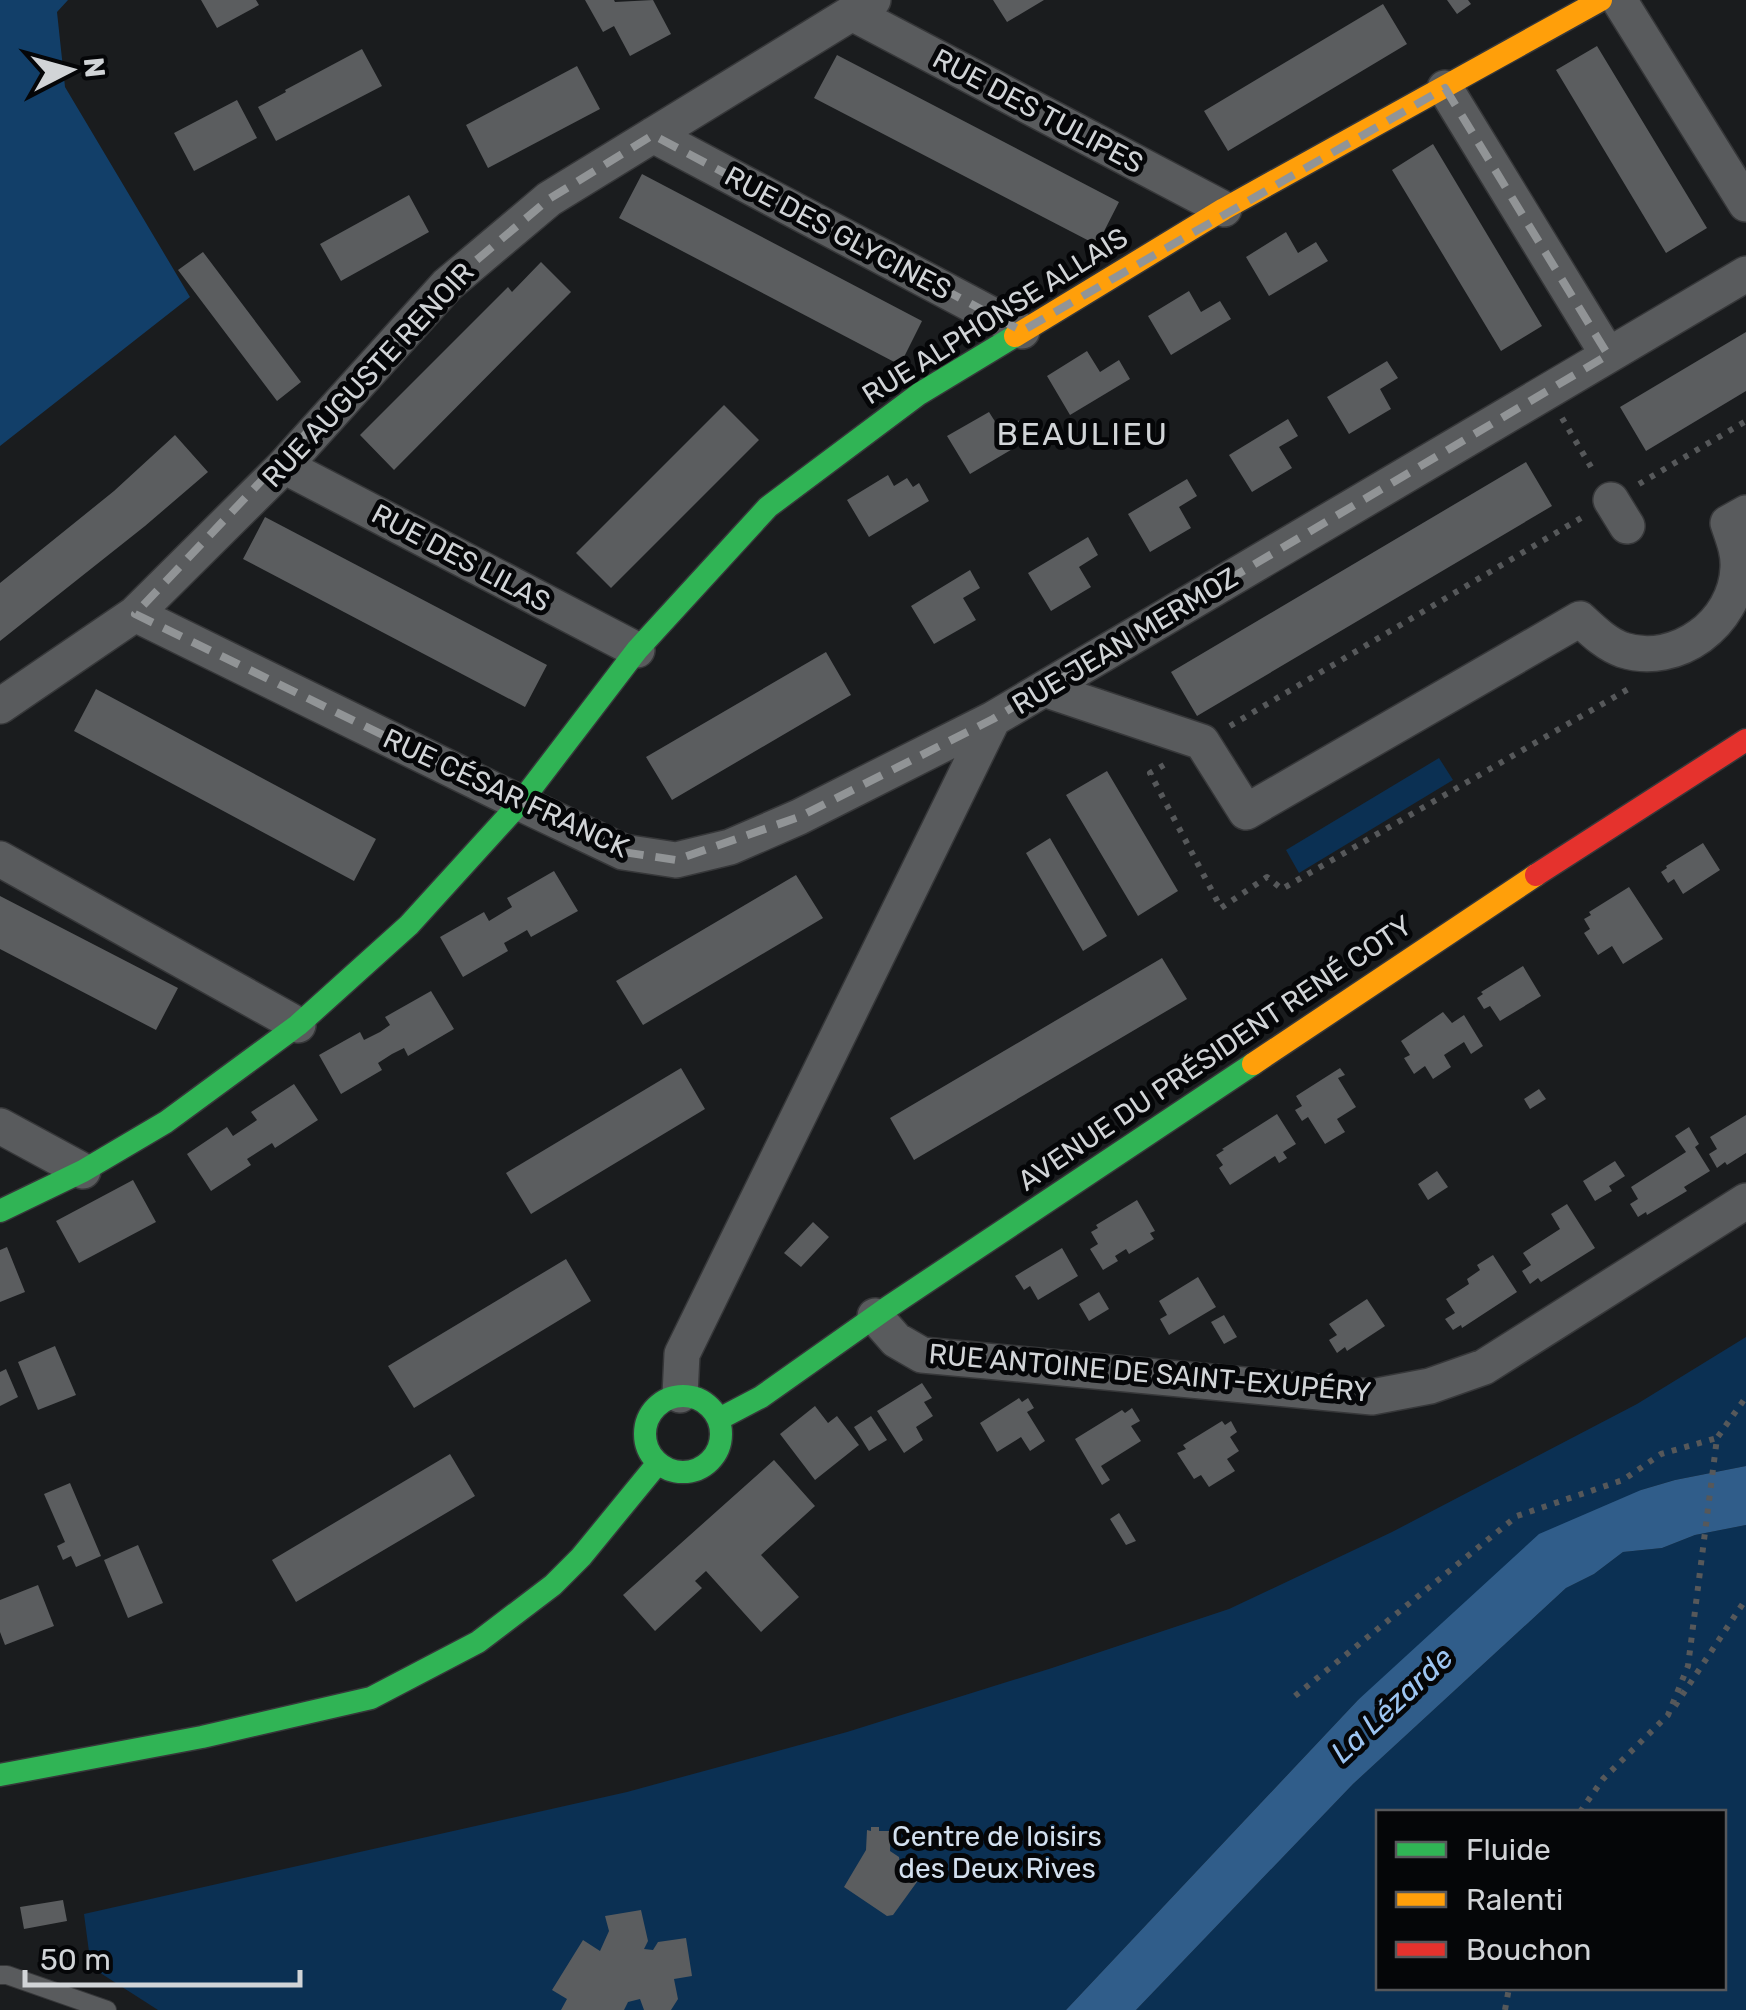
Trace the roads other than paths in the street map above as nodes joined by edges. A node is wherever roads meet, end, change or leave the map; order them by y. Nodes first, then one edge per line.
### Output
1 (1601, 0) edge
2 (1619, 0) edge
3 (862, 6) edge
4 (1444, 88) junction
5 (654, 135) junction
6 (1746, 204) edge
7 (1224, 209) junction
8 (1746, 274) edge
9 (1022, 332) junction
10 (1608, 355) junction
11 (284, 466) junction
12 (1746, 513) edge
13 (135, 614) junction
14 (637, 650) junction
15 (1044, 689) junction
16 (0, 706) edge
17 (993, 719) junction
18 (1746, 740) edge
19 (520, 803) junction
20 (0, 859) edge
21 (298, 1025) junction
22 (0, 1126) edge
23 (82, 1172) junction
24 (1746, 1201) edge
25 (0, 1211) edge
26 (875, 1316) junction
27 (680, 1395) junction
28 (719, 1419) junction
29 (658, 1463) junction
30 (0, 1774) edge
31 (0, 1975) edge
32 (107, 2010) edge

1 - 4 street, RUE ALPHONSE ALLAIS
2 - 6 street
3 - 5 street, RUE AUGUSTE RENOIR
3 - 7 street, RUE DES TULIPES
4 - 7 street, RUE ALPHONSE ALLAIS
4 - 10 street
5 - 9 street, RUE DES GLYCINES
5 - 11 street, RUE AUGUSTE RENOIR
7 - 9 street, RUE ALPHONSE ALLAIS
8 - 10 street, RUE JEAN MERMOZ
9 - 14 street, RUE ALPHONSE ALLAIS
10 - 15 street, RUE JEAN MERMOZ
11 - 13 street, RUE AUGUSTE RENOIR
11 - 14 street, RUE DES LILAS
12 - 15 street
13 - 16 street, RUE AUGUSTE RENOIR
13 - 19 street, RUE CÉSAR FRANCK
14 - 19 street, RUE ALPHONSE ALLAIS
15 - 17 street, RUE JEAN MERMOZ
17 - 19 street, RUE CÉSAR FRANCK
17 - 27 street, RUE JEAN MERMOZ
18 - 26 street, AVENUE DU PRÉSIDENT RENÉ COTY
19 - 21 street, RUE ALPHONSE ALLAIS
20 - 21 street
21 - 23 street, RUE ALPHONSE ALLAIS
22 - 23 street
23 - 25 street, RUE ALPHONSE ALLAIS
24 - 26 street, RUE ANTOINE DE SAINT-EXUPÉRY
26 - 28 street, AVENUE DU PRÉSIDENT RENÉ COTY
27 - 28 street
27 - 29 street
28 - 29 street
29 - 30 street
31 - 32 lane

